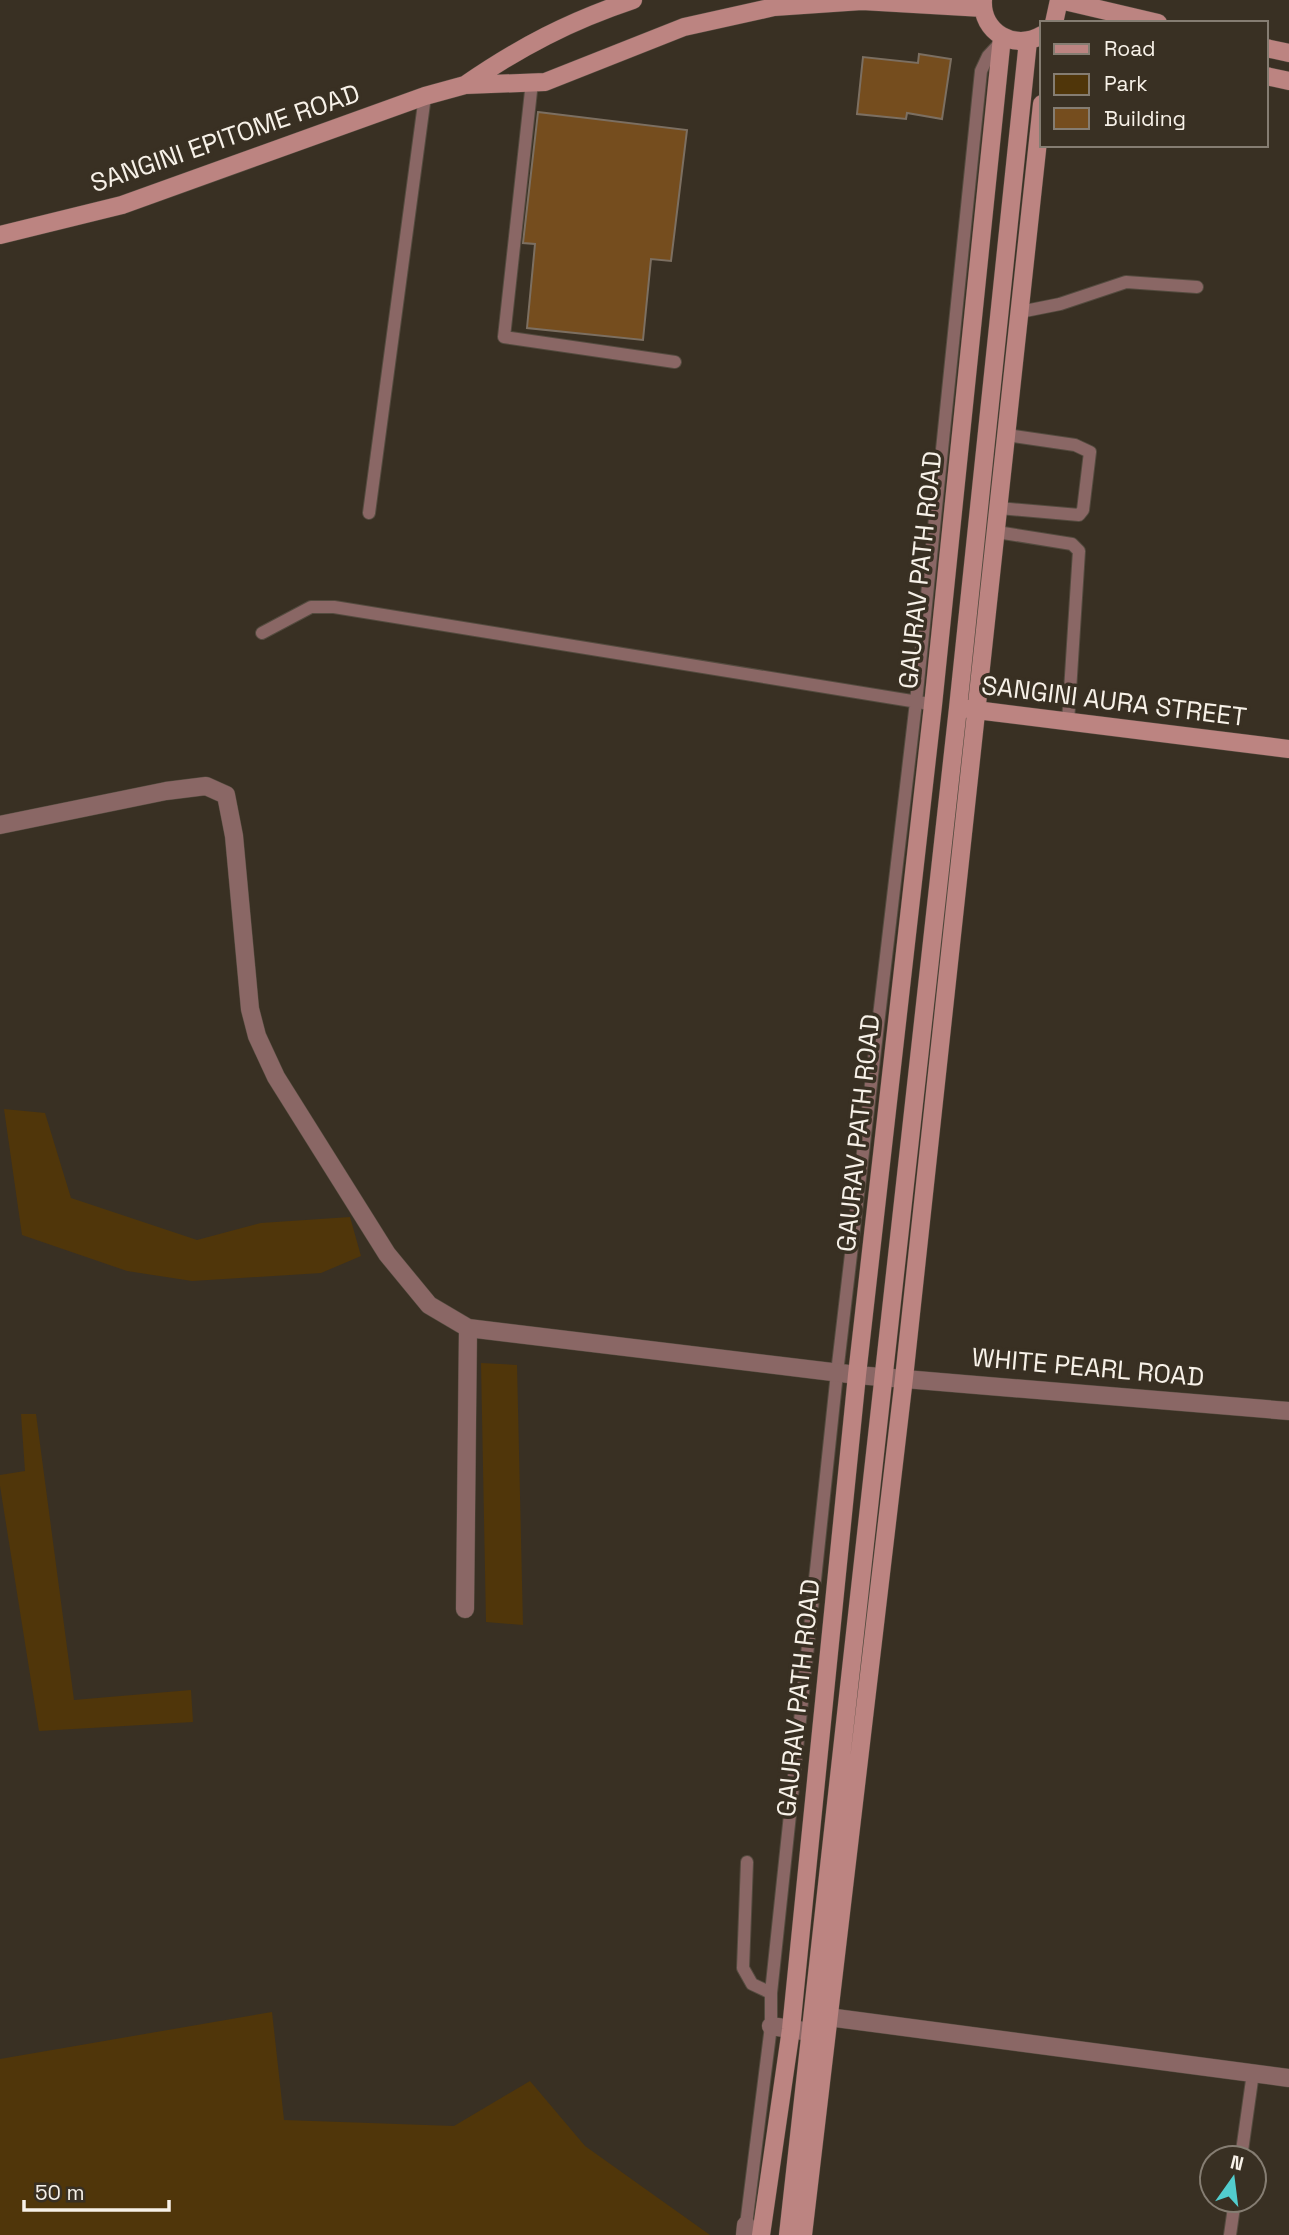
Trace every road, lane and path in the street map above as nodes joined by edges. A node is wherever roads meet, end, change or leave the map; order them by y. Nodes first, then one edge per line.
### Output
1 (633, 0) edge
2 (1059, 0) edge
3 (773, 4) edge
4 (983, 4) edge
5 (1054, 21) edge
6 (1149, 21) edge
7 (1002, 39) junction
8 (1032, 44) edge
9 (1268, 48) edge
10 (1289, 53) edge
11 (1040, 60) edge
12 (1268, 76) edge
13 (1289, 81) edge
14 (532, 82) junction
15 (465, 85) junction
16 (425, 96) junction
17 (1040, 123) edge
18 (0, 235) edge
19 (1197, 287) dead end
20 (1020, 312) junction
21 (675, 362) dead end
22 (1007, 435) junction
23 (999, 508) junction
24 (369, 513) dead end
25 (997, 532) junction
26 (262, 633) dead end
27 (925, 703) junction
28 (958, 708) junction
29 (978, 710) junction
30 (1068, 722) junction
31 (1289, 749) edge
32 (0, 825) edge
33 (468, 1328) junction
34 (837, 1373) junction
35 (857, 1376) junction
36 (883, 1376) junction
37 (904, 1378) junction
38 (1289, 1411) edge
39 (465, 1609) dead end
40 (747, 1862) dead end
41 (771, 1993) junction
42 (828, 2017) junction
43 (771, 2026) junction
44 (791, 2029) junction
45 (810, 2032) junction
46 (1252, 2073) junction
47 (1289, 2078) edge
48 (1243, 2144) edge
49 (1233, 2214) edge
50 (751, 2232) edge
51 (788, 2235) edge
52 (803, 2235) edge
53 (1230, 2235) edge

1 - 15 main road
2 - 5 main road
2 - 6 main road
3 - 4 main road
3 - 14 main road
4 - 7 main road
7 - 8 main road
7 - 27 main road, GAURAV PATH ROAD
8 - 11 main road
8 - 28 main road, GAURAV PATH ROAD
9 - 10 main road
12 - 13 main road
14 - 15 main road
14 - 21 lane
15 - 16 main road, SANGINI EPITOME ROAD
16 - 18 main road, SANGINI EPITOME ROAD
16 - 24 lane
17 - 20 main road
19 - 20 lane
20 - 22 main road
22 - 23 main road
22 - 23 lane
23 - 25 main road
25 - 29 main road
25 - 30 lane
26 - 27 lane
27 - 28 main road, SANGINI AURA STREET
27 - 34 lane
27 - 35 main road, GAURAV PATH ROAD
28 - 29 main road, SANGINI AURA STREET
28 - 36 main road, GAURAV PATH ROAD
29 - 30 main road, SANGINI AURA STREET
29 - 37 main road
30 - 31 main road, SANGINI AURA STREET
32 - 33 street
33 - 34 street
33 - 39 street
34 - 35 street
34 - 41 lane
35 - 36 street
35 - 44 main road, GAURAV PATH ROAD
36 - 37 street, WHITE PEARL ROAD
36 - 45 main road, GAURAV PATH ROAD
37 - 38 street, WHITE PEARL ROAD
37 - 42 main road
40 - 41 lane
41 - 43 lane
42 - 45 street
42 - 46 street
42 - 52 main road
43 - 44 street
43 - 50 lane
44 - 45 street
44 - 50 main road, GAURAV PATH ROAD
45 - 51 main road, GAURAV PATH ROAD
46 - 47 street
46 - 48 lane
49 - 53 lane

